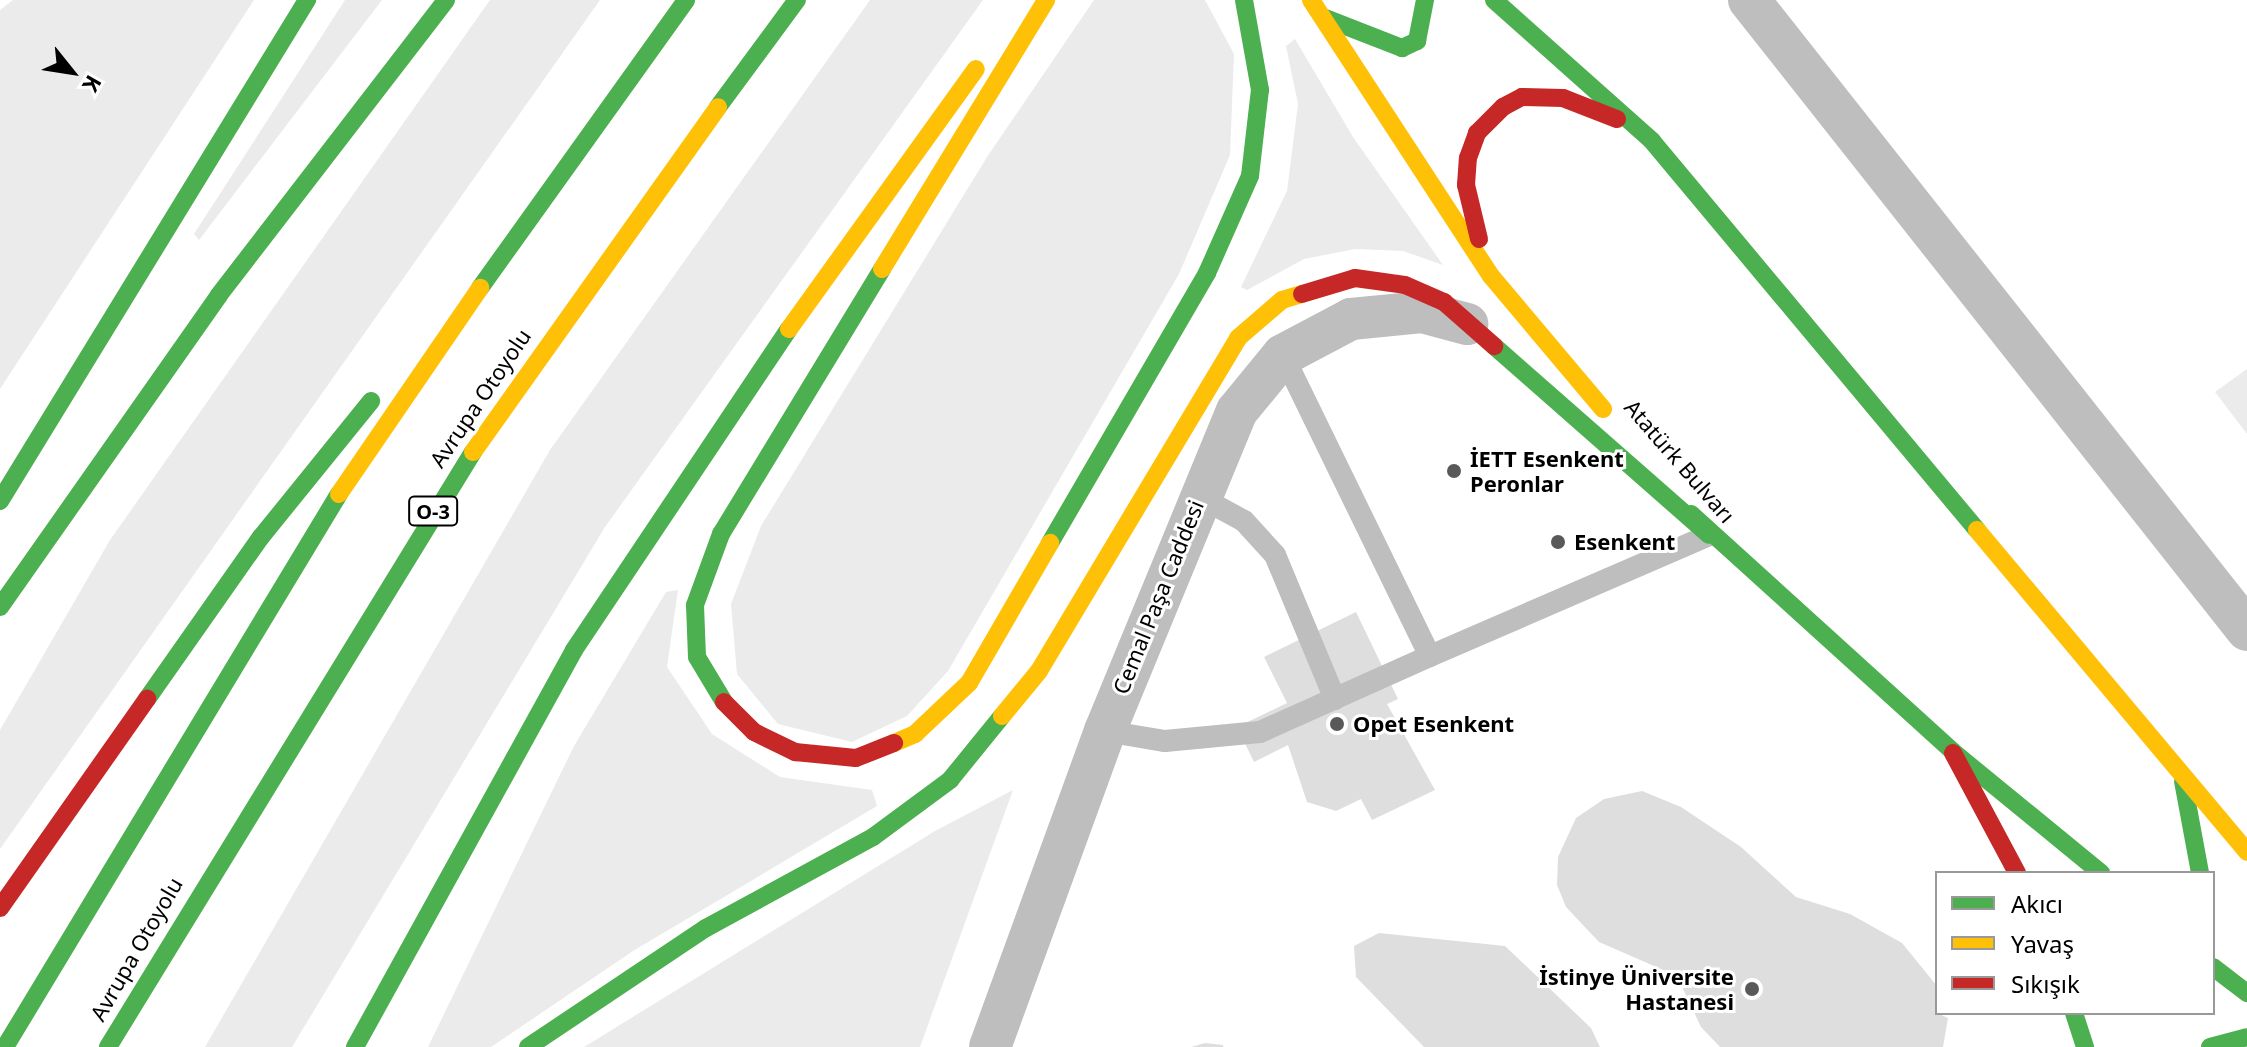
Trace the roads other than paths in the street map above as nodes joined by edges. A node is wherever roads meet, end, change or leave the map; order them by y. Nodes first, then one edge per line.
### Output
1 (307, 0) edge
2 (446, 0) edge
3 (686, 0) edge
4 (797, 0) edge
5 (1028, 0) edge
6 (1046, 0) edge
7 (1244, 0) edge
8 (1311, 0) edge
9 (1425, 0) edge
10 (1494, 0) edge
11 (1749, 0) edge
12 (1325, 18) junction
13 (1652, 141) junction
14 (1491, 276) junction
15 (479, 285) junction
16 (1476, 326) junction
17 (1283, 355) junction
18 (1198, 496) junction
19 (0, 501) edge
20 (1709, 535) junction
21 (0, 607) edge
22 (2247, 630) edge
23 (1430, 656) junction
24 (1335, 699) junction
25 (1105, 731) junction
26 (1952, 751) junction
27 (2182, 779) junction
28 (2247, 852) edge
29 (2016, 871) edge
30 (2099, 871) edge
31 (2200, 871) edge
32 (0, 908) edge
33 (2215, 969) edge
34 (2247, 993) edge
35 (2075, 1015) edge
36 (2205, 1024) dead end
37 (2247, 1037) edge
38 (5, 1047) edge
39 (108, 1047) edge
40 (355, 1047) edge
41 (528, 1047) edge
42 (990, 1047) edge
43 (2085, 1047) edge
44 (2195, 1047) edge
45 (2210, 1047) edge

1 - 19 main road
2 - 21 main road
3 - 15 main road
4 - 39 main road, Avrupa Otoyolu / O-3
5 - 40 main road
6 - 7 main road
8 - 12 main road, Atatürk Bulvarı
9 - 12 main road
10 - 13 main road
11 - 22 street
12 - 14 main road, Atatürk Bulvarı
13 - 14 main road
13 - 27 main road
14 - 20 main road, Atatürk Bulvarı
15 - 32 main road
15 - 38 main road
16 - 17 street, Cemal Paşa Caddesi
16 - 20 main road
16 - 41 main road
17 - 18 street, Cemal Paşa Caddesi
17 - 23 lane
18 - 24 lane
18 - 25 street, Cemal Paşa Caddesi
20 - 23 lane
20 - 26 main road, Atatürk Bulvarı
23 - 24 lane
24 - 25 lane
25 - 42 street, Cemal Paşa Caddesi
26 - 29 main road
26 - 30 main road, Atatürk Bulvarı
27 - 28 main road
27 - 31 main road
33 - 34 main road
35 - 43 main road
36 - 44 main road
37 - 45 main road

